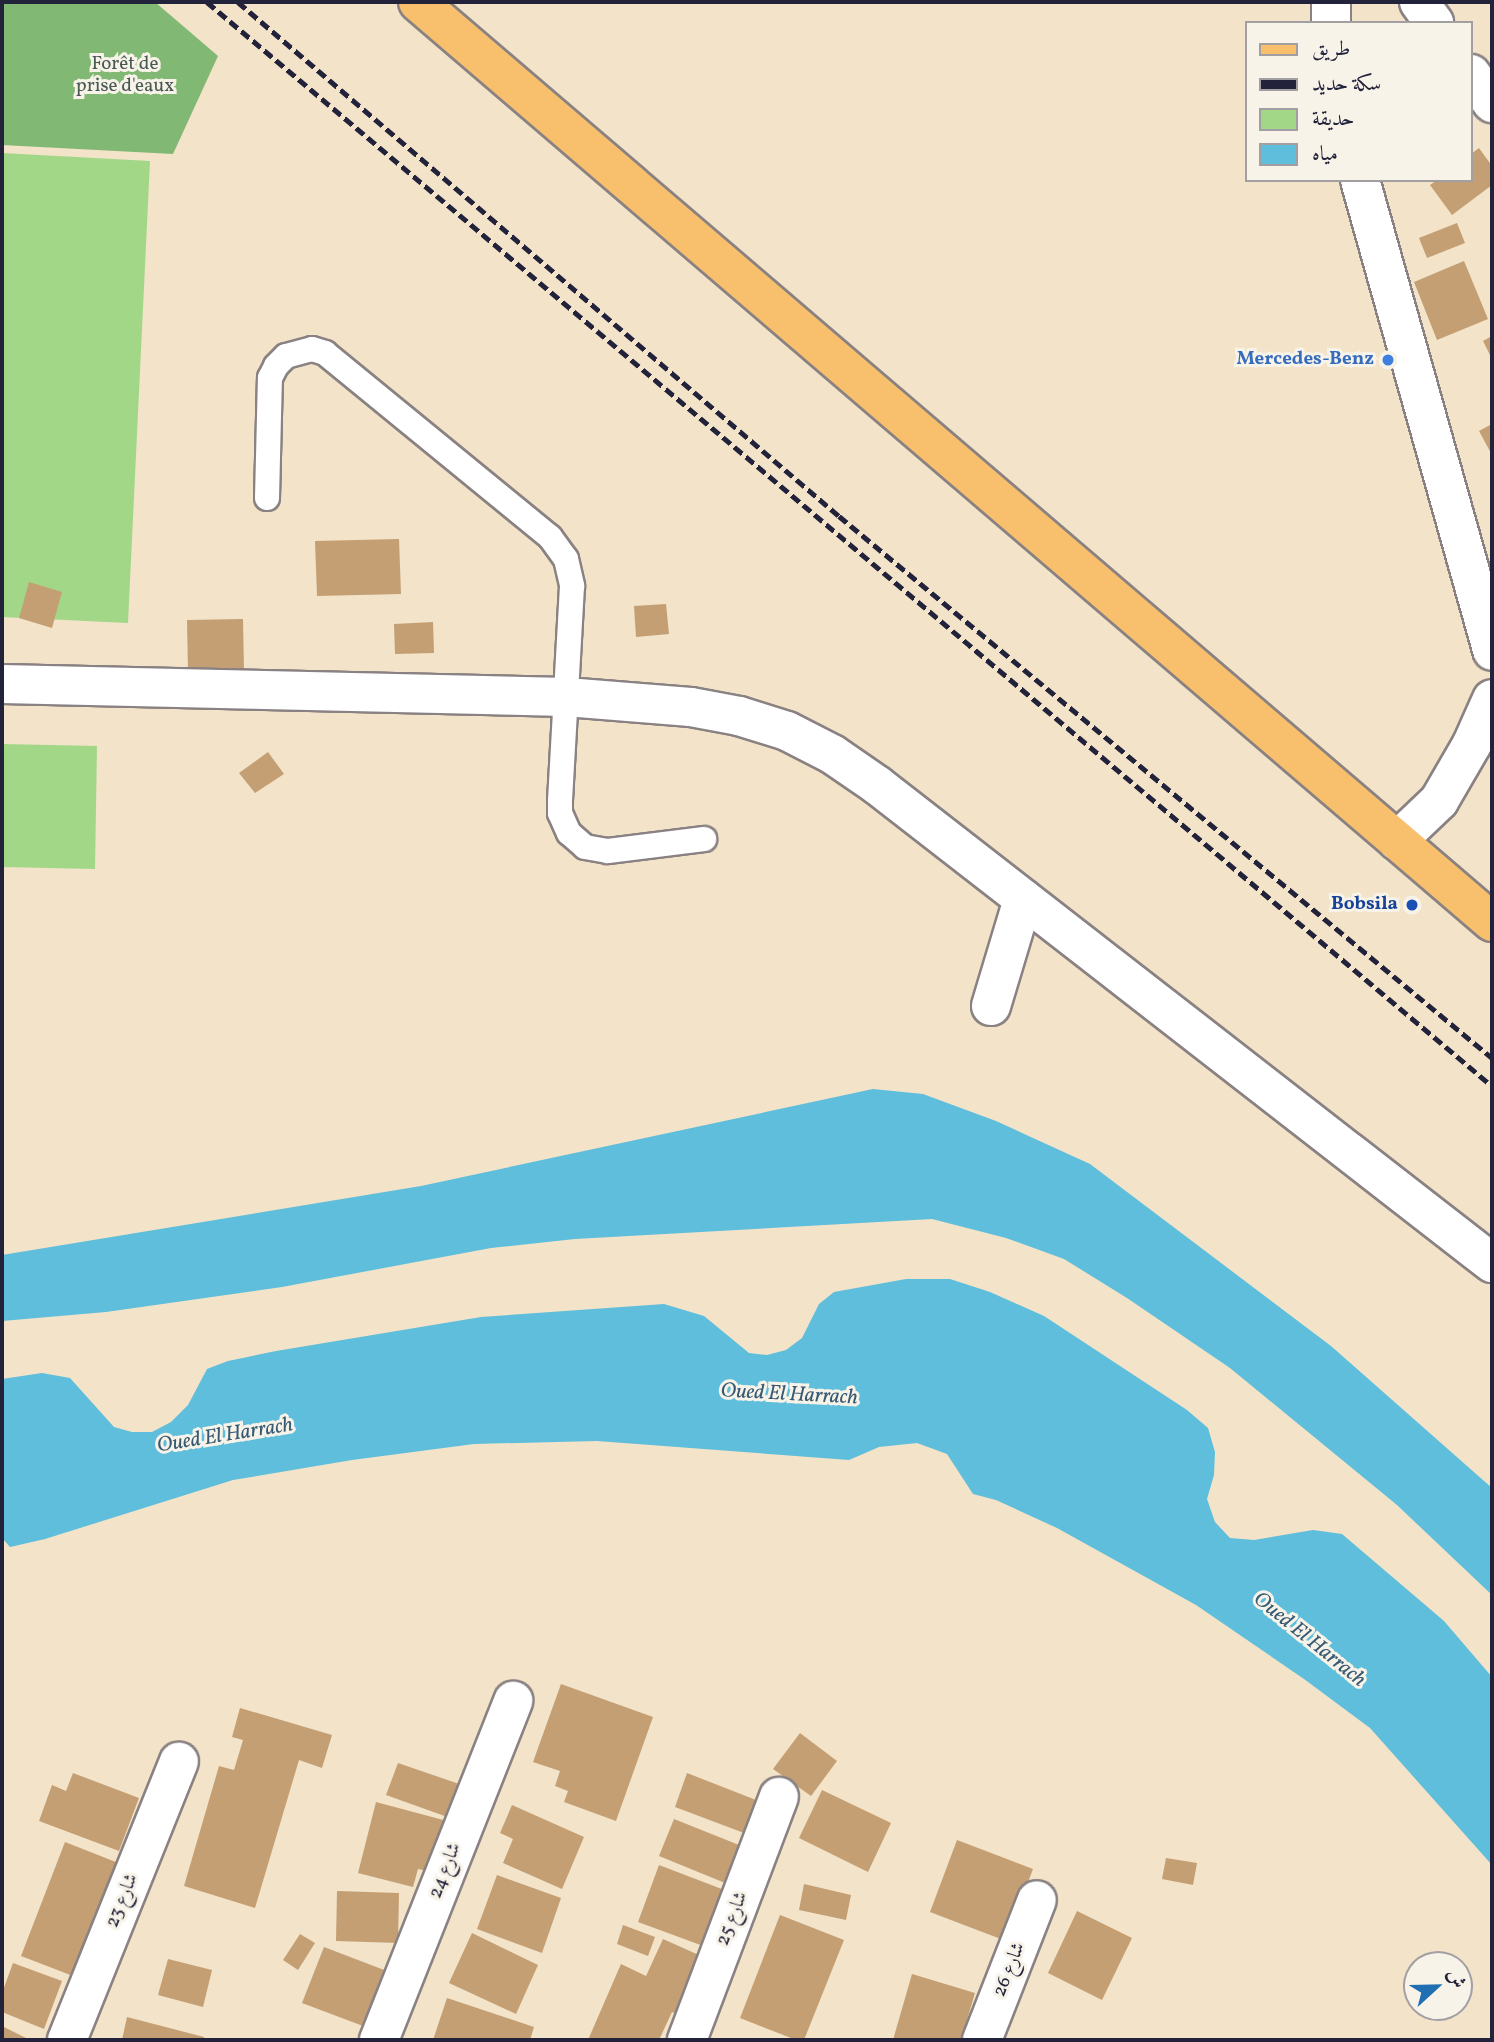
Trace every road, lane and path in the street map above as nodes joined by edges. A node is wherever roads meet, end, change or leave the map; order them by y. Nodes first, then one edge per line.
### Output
1 (418, 2) edge
2 (1331, 2) edge
3 (1419, 2) edge
4 (1331, 21) edge
5 (1433, 21) edge
6 (1473, 77) edge
7 (1492, 103) edge
8 (1361, 182) edge
9 (267, 498) dead end
10 (1492, 651) edge
11 (2, 684) edge
12 (566, 697) junction
13 (1492, 699) edge
14 (704, 839) dead end
15 (1397, 841) junction
16 (1023, 898) junction
17 (1492, 922) edge
18 (991, 1006) dead end
19 (1492, 1263) edge
20 (513, 1701) dead end
21 (179, 1762) dead end
22 (779, 1797) dead end
23 (1037, 1900) dead end
24 (67, 2040) edge
25 (379, 2040) edge
26 (687, 2040) edge
27 (982, 2040) edge

1 - 15 main road
2 - 4 street
3 - 5 street
6 - 7 street
8 - 10 street
9 - 12 lane
11 - 12 street
12 - 14 lane
12 - 16 street
13 - 15 street
15 - 17 main road
16 - 18 street
16 - 19 street
20 - 25 street, شارع 24
21 - 24 street, شارع 23
22 - 26 street, شارع 25
23 - 27 street, شارع 26

